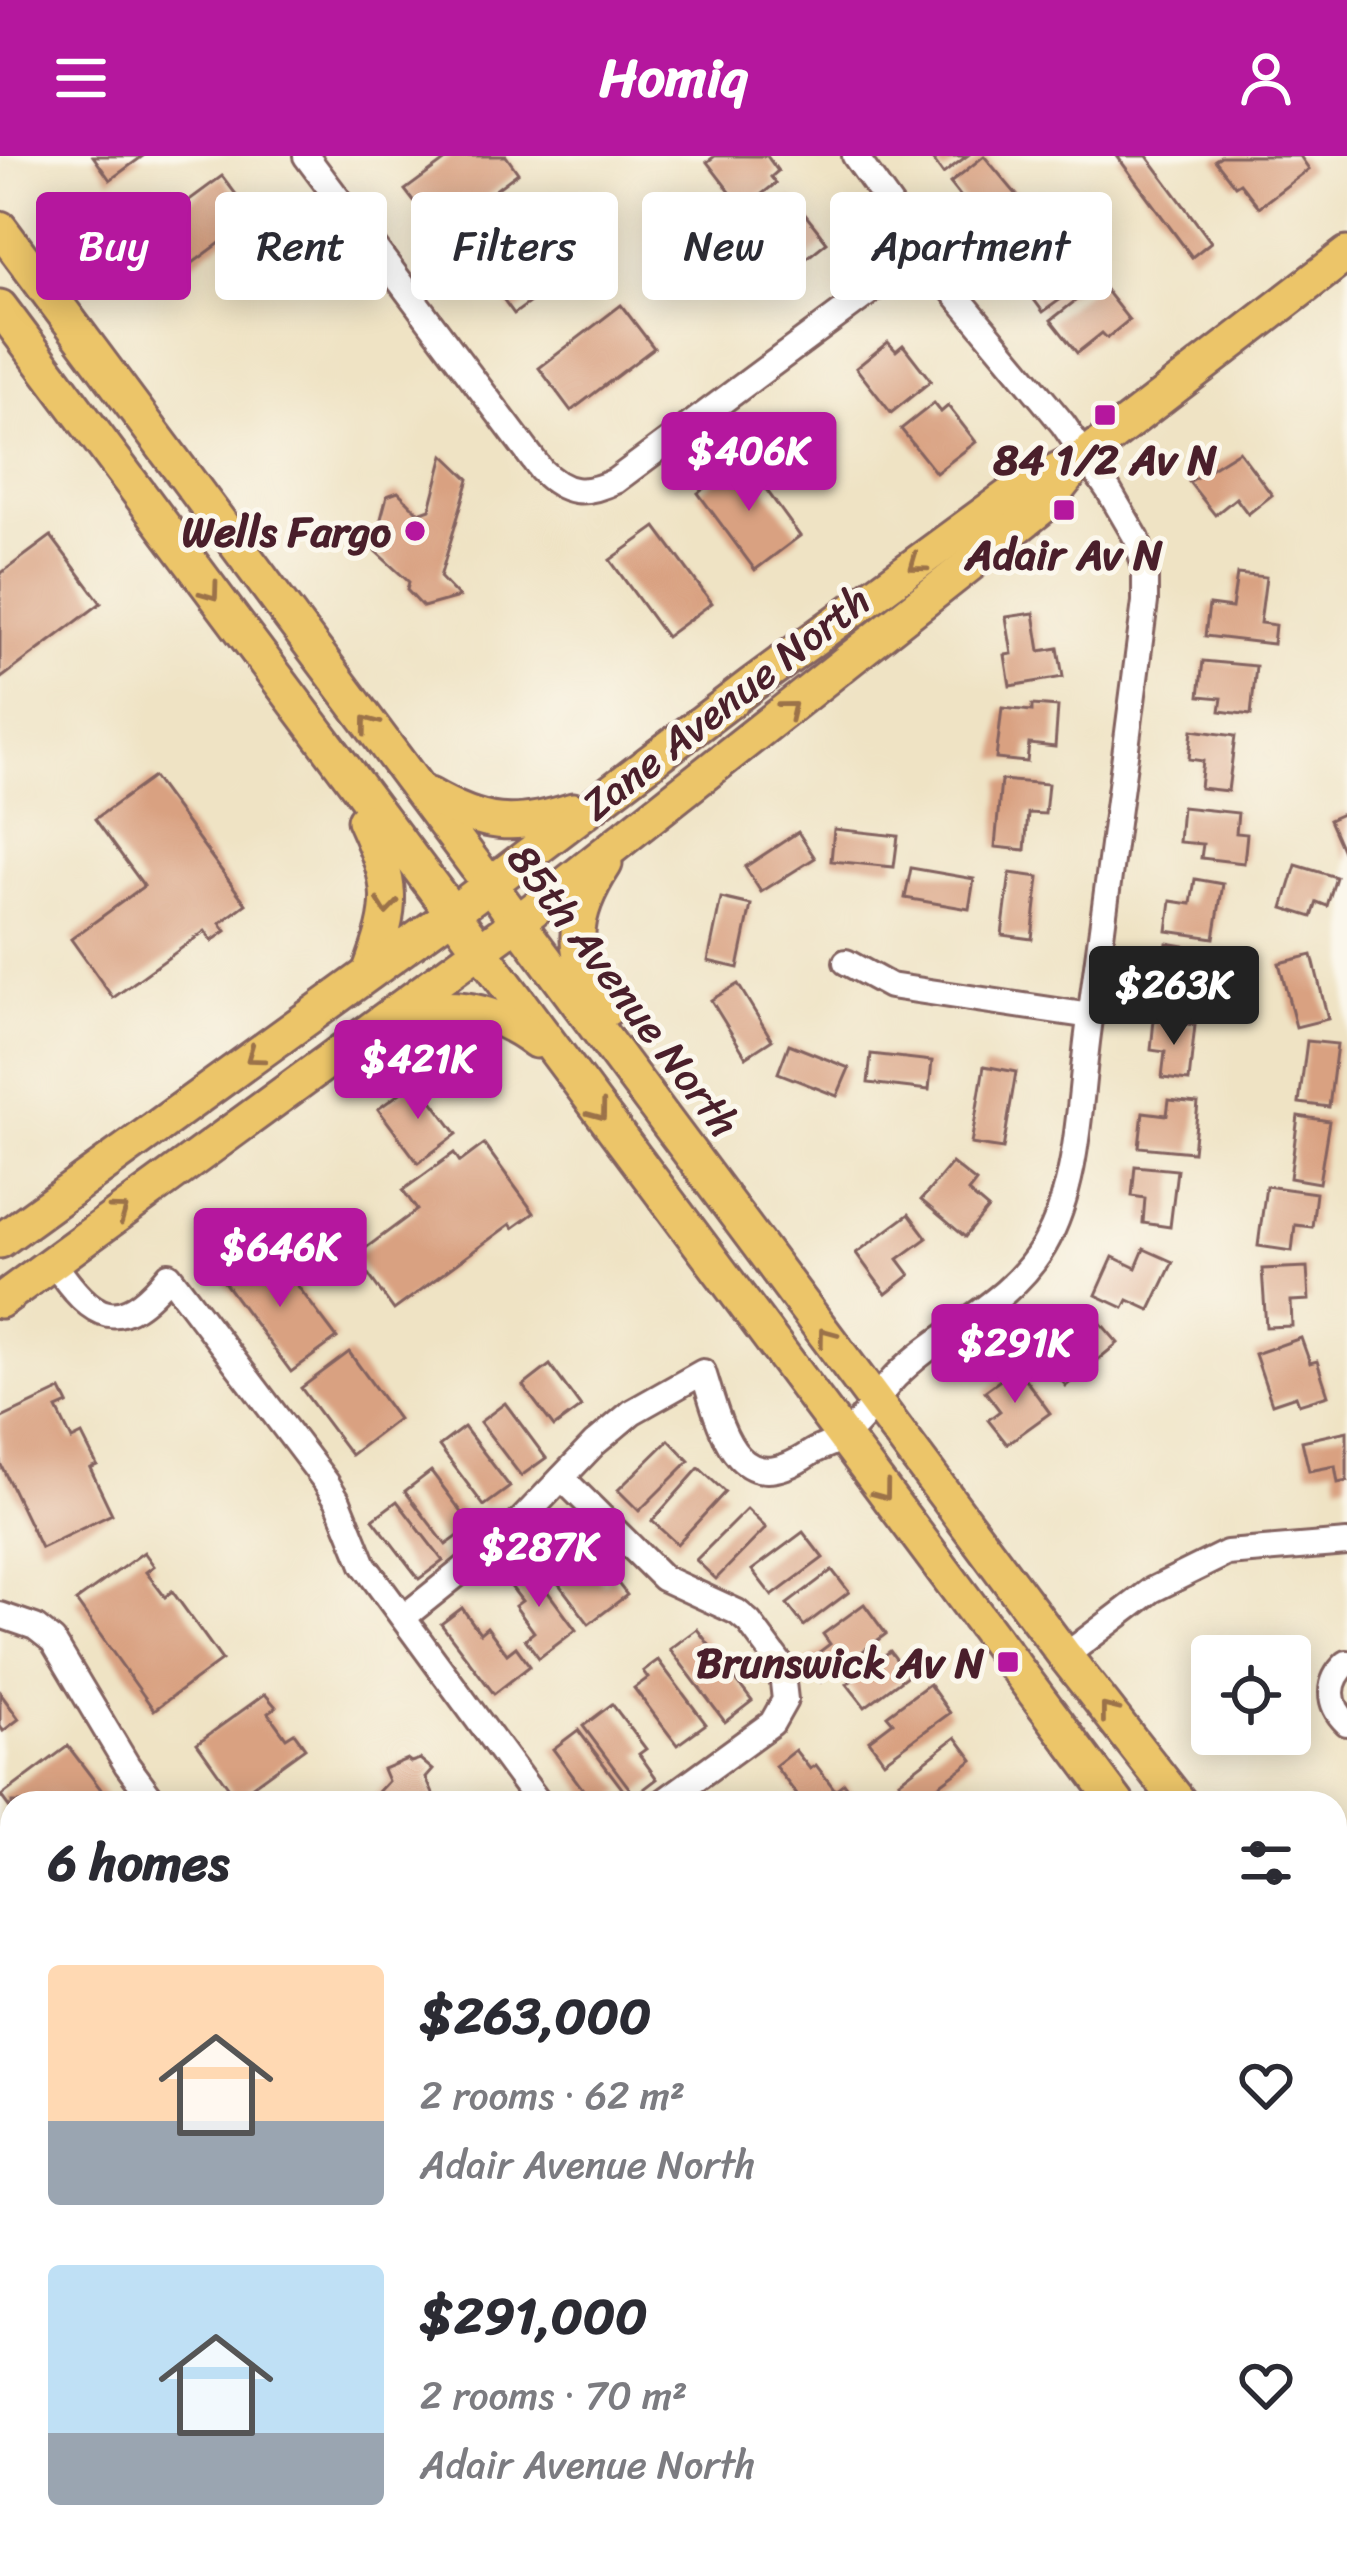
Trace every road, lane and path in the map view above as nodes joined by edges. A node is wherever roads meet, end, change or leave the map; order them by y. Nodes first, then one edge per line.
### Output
1 (306, 156) edge
2 (854, 156) edge
3 (880, 192) edge
4 (0, 228) edge
5 (1347, 254) edge
6 (859, 300) edge
7 (961, 300) edge
8 (0, 307) edge
9 (1085, 456) junction
10 (339, 763) junction
11 (418, 790) junction
12 (598, 802) junction
13 (628, 837) junction
14 (490, 885) junction
15 (451, 914) junction
16 (518, 922) junction
17 (479, 951) junction
18 (846, 962) dead end
19 (369, 973) junction
20 (1091, 1016) junction
21 (341, 1052) junction
22 (559, 1057) junction
23 (738, 1216) junction
24 (0, 1241) edge
25 (53, 1262) junction
26 (0, 1300) edge
27 (876, 1402) junction
28 (842, 1438) junction
29 (562, 1478) junction
30 (1347, 1543) edge
31 (0, 1615) edge
32 (404, 1617) junction
33 (1065, 1656) junction
34 (1347, 1663) edge
35 (1347, 1723) edge
36 (146, 1791) edge
37 (529, 1791) edge
38 (676, 1791) edge
39 (1108, 1791) edge
40 (1171, 1791) edge

1 - 6 street
2 - 3 street
11 -> 4 main road, 85th Avenue North
5 - 9 main road, Zane Avenue North
7 - 9 street
8 -> 10 main road
9 -> 12 main road, Zane Avenue North
13 -> 9 main road, Zane Avenue North
9 - 20 street
10 - 15 main road
10 -> 19 main road
11 - 12 main road
11 - 14 main road, 85th Avenue North
12 - 14 main road, Zane Avenue North
13 - 16 main road, Zane Avenue North
13 - 23 main road
14 - 15 main road, Zane Avenue North
14 - 16 main road, 85th Avenue North
15 - 17 main road
15 - 19 main road, Zane Avenue North
16 - 17 main road, Zane Avenue North
16 - 23 main road, 85th Avenue North
17 - 21 main road, Zane Avenue North
17 - 22 main road
18 - 20 street
19 -> 24 main road, Zane Avenue North
20 - 27 street
21 - 22 main road
25 -> 21 main road, Zane Avenue North
22 -> 28 main road
27 -> 23 main road, 85th Avenue North
25 - 26 main road, Zane Avenue North
25 - 32 street
27 - 28 street
27 - 33 main road, 85th Avenue North
28 - 29 street
28 -> 39 main road
29 - 32 street
29 - 38 street
30 - 33 street
31 - 36 street
32 - 37 street
40 -> 33 main road, 85th Avenue North
34 - 35 street

